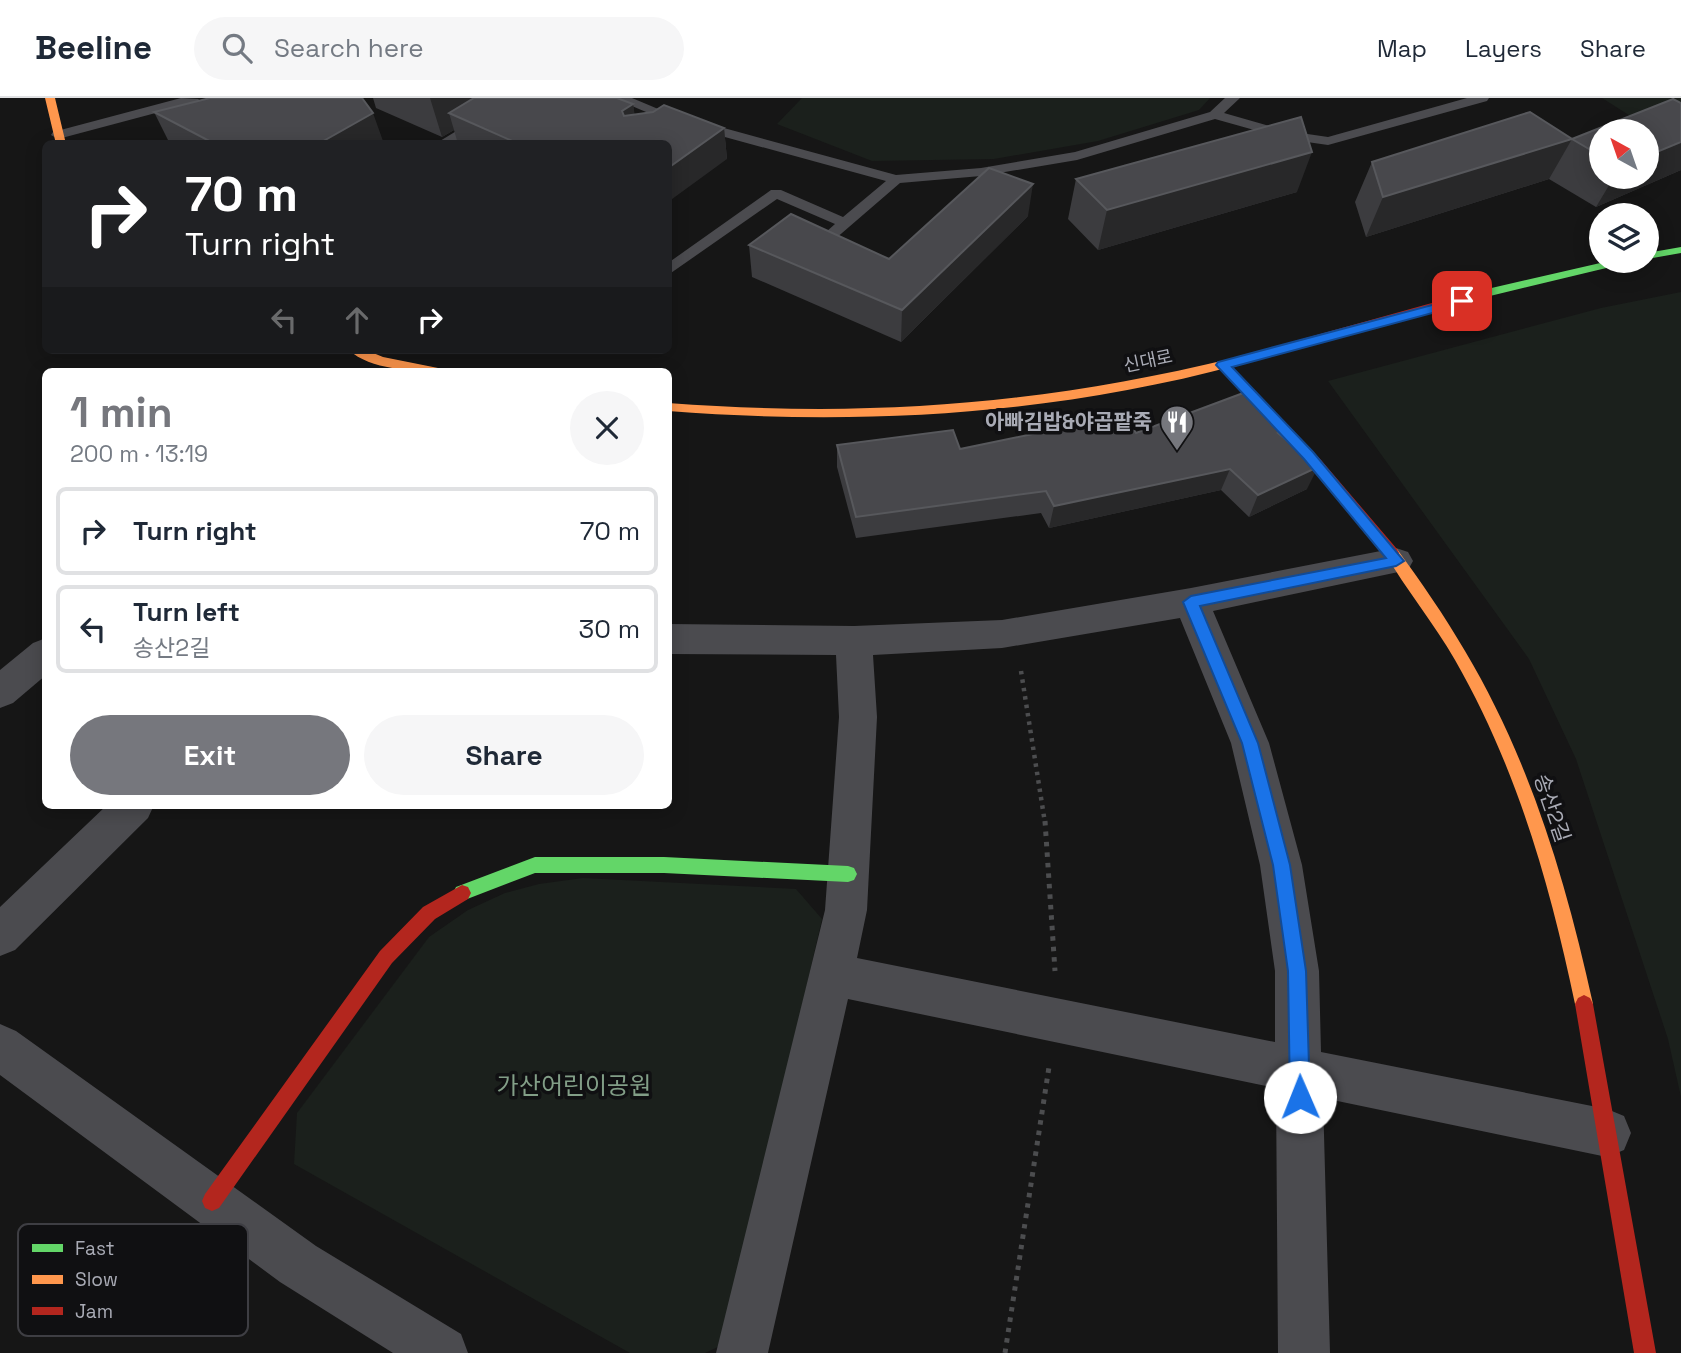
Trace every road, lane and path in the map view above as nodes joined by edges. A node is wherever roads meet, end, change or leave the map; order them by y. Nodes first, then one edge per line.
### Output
1 (50, 98) edge
2 (520, 98) edge
3 (620, 98) edge
4 (1233, 98) edge
5 (1482, 98) edge
6 (193, 102) edge
7 (1215, 115) junction
8 (675, 119) junction
9 (59, 139) edge
10 (449, 140) edge
11 (642, 140) edge
12 (896, 179) junction
13 (845, 223) junction
14 (815, 248) edge
15 (1681, 250) edge
16 (1659, 254) edge
17 (672, 267) edge
18 (1589, 270) edge
19 (367, 360) edge
20 (1223, 365) junction
21 (416, 368) edge
22 (672, 407) edge
23 (1396, 561) junction
24 (1191, 602) junction
25 (672, 639) edge
26 (854, 641) junction
27 (42, 656) edge
28 (0, 692) edge
29 (130, 809) edge
30 (848, 874) junction
31 (0, 936) edge
32 (831, 974) junction
33 (0, 1047) edge
34 (1300, 1070) junction
35 (1606, 1133) junction
36 (212, 1201) junction
37 (243, 1224) edge
38 (248, 1227) edge
39 (442, 1353) edge
40 (742, 1353) edge
41 (1304, 1353) edge
42 (1645, 1353) edge

1 - 9 street
2 - 10 lane
3 - 8 lane
4 - 7 lane
5 - 7 lane
6 - 9 lane
7 - 12 lane
8 - 11 lane
8 - 12 lane
12 - 13 lane
13 - 14 lane
13 - 17 lane
15 - 16 street
18 - 20 street, 신대로
19 - 21 street
20 - 22 street, 신대로
20 - 23 street, 송산2길
23 - 24 street
23 - 35 street, 송산2길
24 - 26 street
24 - 34 street
25 - 26 street
26 - 30 street
27 - 28 street
29 - 31 street
30 - 32 street
30 - 36 street
32 - 34 street
32 - 40 street
33 - 36 street
34 - 35 street
34 - 41 street
35 - 42 street, 송산2길
36 - 37 street
38 - 39 street

